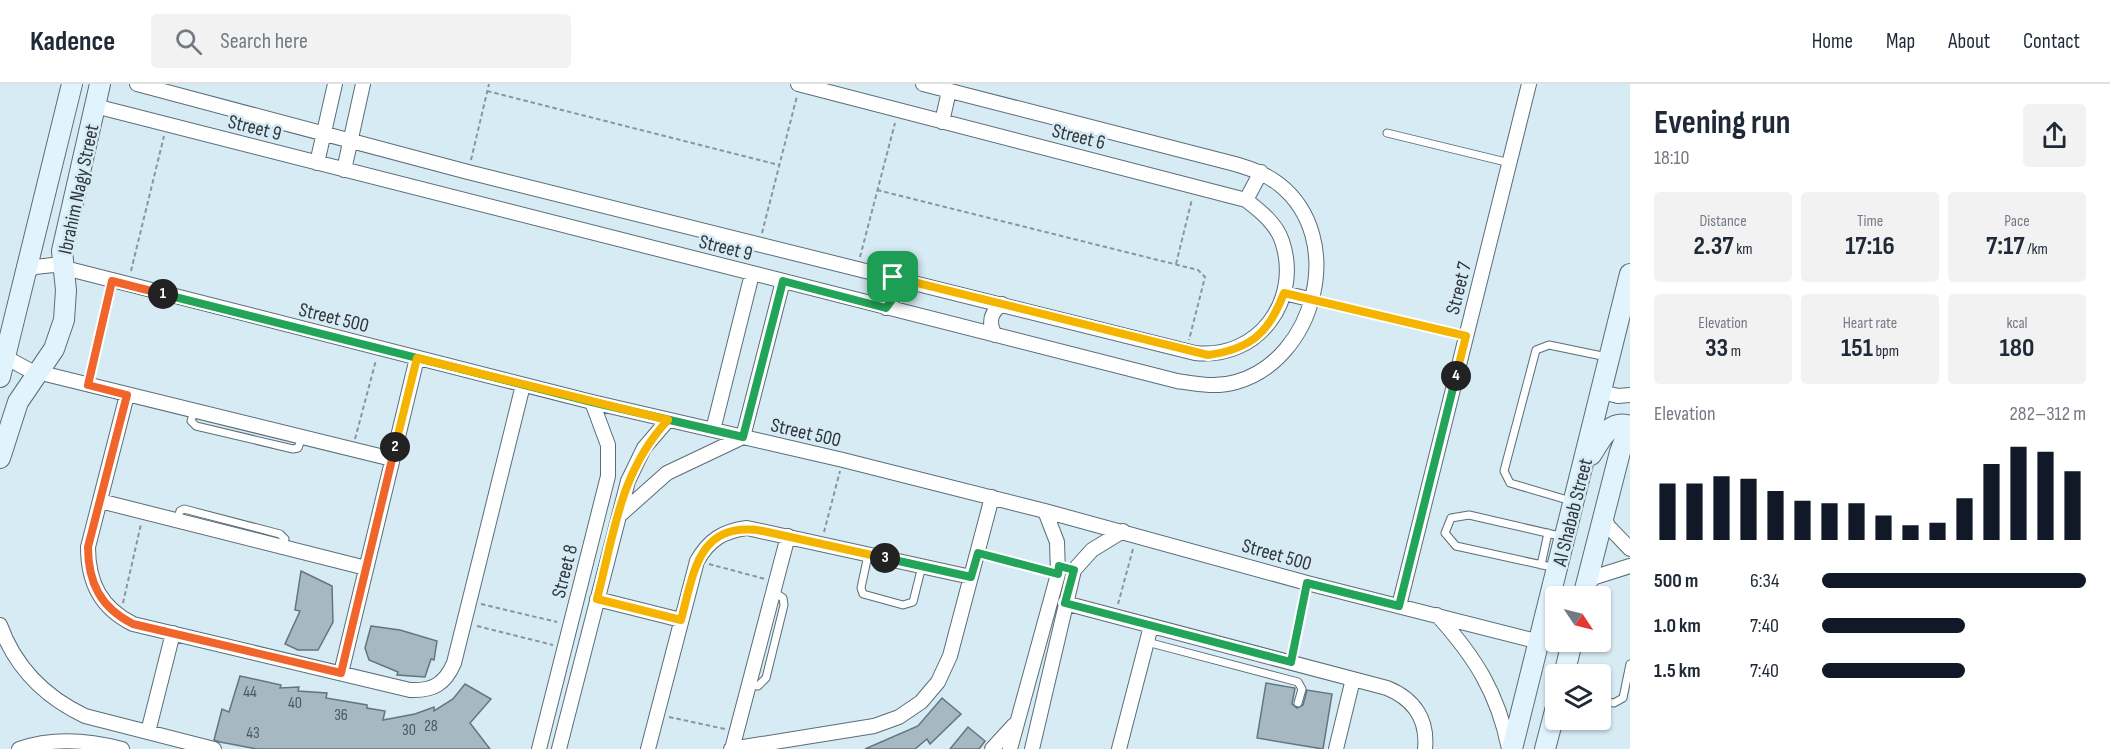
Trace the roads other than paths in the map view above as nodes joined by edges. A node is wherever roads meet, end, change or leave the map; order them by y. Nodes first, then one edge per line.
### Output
1 (72, 84) edge
2 (100, 84) edge
3 (137, 84) edge
4 (335, 84) edge
5 (363, 84) edge
6 (801, 84) edge
7 (923, 84) edge
8 (1529, 84) edge
9 (832, 88) edge
10 (949, 91) junction
11 (95, 106) junction
12 (942, 122) junction
13 (1387, 133) dead end
14 (324, 134) junction
15 (350, 141) junction
16 (318, 163) junction
17 (1510, 163) junction
18 (344, 170) junction
19 (1260, 172) junction
20 (1246, 200) junction
21 (63, 268) junction
22 (28, 271) junction
23 (752, 274) junction
24 (893, 277) junction
25 (1629, 278) edge
26 (783, 281) junction
27 (1284, 293) junction
28 (1313, 300) junction
29 (1002, 304) junction
30 (886, 308) junction
31 (995, 334) junction
32 (5, 357) junction
33 (417, 358) junction
34 (1610, 358) junction
35 (39, 372) junction
36 (0, 377) edge
37 (523, 385) junction
38 (1602, 392) junction
39 (127, 395) junction
40 (1630, 395) edge
41 (592, 402) junction
42 (668, 420) junction
43 (1630, 426) edge
44 (713, 430) junction
45 (743, 437) junction
46 (0, 458) edge
47 (392, 459) junction
48 (1584, 465) junction
49 (992, 497) junction
50 (100, 501) junction
51 (1575, 502) junction
52 (1045, 511) junction
53 (619, 515) junction
54 (1604, 516) junction
55 (1130, 532) junction
56 (1557, 535) junction
57 (788, 536) junction
58 (1630, 549) edge
59 (868, 555) junction
60 (922, 566) junction
61 (1630, 566) edge
62 (1550, 567) junction
63 (366, 568) junction
64 (1058, 570) junction
65 (1074, 570) junction
66 (971, 577) junction
67 (1586, 586) edge
68 (1589, 586) edge
69 (597, 599) junction
70 (1065, 603) junction
71 (1399, 606) junction
72 (1437, 615) junction
73 (681, 620) junction
74 (0, 625) edge
75 (1151, 626) junction
76 (173, 633) junction
77 (1147, 642) junction
78 (1540, 642) junction
79 (1630, 664) edge
80 (341, 673) junction
81 (1353, 679) junction
82 (1298, 703) dead end
83 (1611, 703) edge
84 (547, 717) junction
85 (1020, 719) junction
86 (101, 720) junction
87 (566, 721) junction
88 (1550, 730) edge
89 (148, 732) junction
90 (95, 744) junction
91 (19, 749) edge
92 (122, 749) edge
93 (213, 749) edge
94 (539, 749) edge
95 (559, 749) edge
96 (648, 749) edge
97 (731, 749) edge
98 (992, 749) edge
99 (1010, 749) edge
100 (1032, 749) edge
101 (1119, 749) edge
102 (1336, 749) edge
103 (1425, 749) edge
104 (1511, 749) edge
105 (1545, 749) edge

1 - 22 street, Ibrahim Nagy Street
2 - 11 street, Ibrahim Nagy Street
3 - 14 street, Street 9
4 - 14 street
5 - 15 street
6 - 9 street, Street 6
7 - 10 street, Street 6
8 - 17 street, Street 7
9 - 12 street, Street 6
10 - 12 street
10 - 19 street, Street 6
11 - 16 street, Street 9
11 - 21 street, Ibrahim Nagy Street
12 - 20 street, Street 6
13 - 17 lane
14 - 15 street, Street 9
14 - 16 street
15 - 18 street
15 - 24 street, Street 9
16 - 18 street, Street 9
17 - 71 street, Street 7
18 - 23 street, Street 9
19 - 20 street
19 - 28 street, Street 6
20 - 27 street, Street 6
21 - 22 street, Street 500
21 - 33 street, Street 500
21 - 35 street, Ibrahim Nagy Street
22 - 32 street, Ibrahim Nagy Street
23 - 26 street, Street 9
23 - 44 street
24 - 29 street, Street 9
24 - 30 street
25 - 34 street, Al Shabab Street
26 - 30 street, Street 9
26 - 45 street
27 - 28 street
27 - 29 street, Street 9
28 - 31 street, Street 9
29 - 31 street
30 - 31 street, Street 9
32 - 35 street
32 - 36 street, Ibrahim Nagy Street
33 - 37 street, Street 500
33 - 47 street
34 - 38 street, Al Shabab Street
34 - 51 lane
35 - 39 street
35 - 46 street, Ibrahim Nagy Street
37 - 41 street, Street 500
37 - 80 street
38 - 40 street
38 - 48 street, Al Shabab Street
39 - 47 street
39 - 50 street
41 - 42 street, Street 500
41 - 84 street, Street 8
42 - 44 street, Street 500
42 - 53 street, Street 8
43 - 48 street
43 - 54 street, Al Shabab Street
44 - 45 street, Street 500
45 - 49 street, Street 500
45 - 53 street
47 - 63 street
48 - 51 street, Al Shabab Street
49 - 52 street, Street 500
49 - 66 street
50 - 63 street
50 - 76 street
51 - 56 street, Al Shabab Street
52 - 55 street, Street 500
52 - 64 street
53 - 69 street, Street 8
54 - 58 street
54 - 67 street, Al Shabab Street
55 - 65 street
55 - 71 street, Street 500
56 - 62 street, Al Shabab Street
56 - 62 lane
57 - 59 street
57 - 73 street
57 - 97 street
59 - 60 street
59 - 60 lane
60 - 66 street
61 - 68 street
62 - 78 street, Al Shabab Street
63 - 80 street
64 - 65 street
64 - 85 street
65 - 70 street
66 - 97 street
69 - 73 street
69 - 87 street, Street 8
70 - 75 street
70 - 100 street
71 - 72 street, Street 500
72 - 78 street, Street 500
72 - 104 street
73 - 96 street
74 - 86 street
75 - 77 street
75 - 81 street
76 - 80 street
76 - 89 street
77 - 82 lane
77 - 101 street
78 - 104 street, Al Shabab Street
79 - 83 lane
81 - 102 street
81 - 103 street
84 - 87 street
84 - 94 street, Street 8
85 - 98 street
85 - 99 street
86 - 89 street
86 - 90 street
87 - 95 street, Street 8
88 - 105 street
89 - 93 street
90 - 91 street
90 - 92 street

